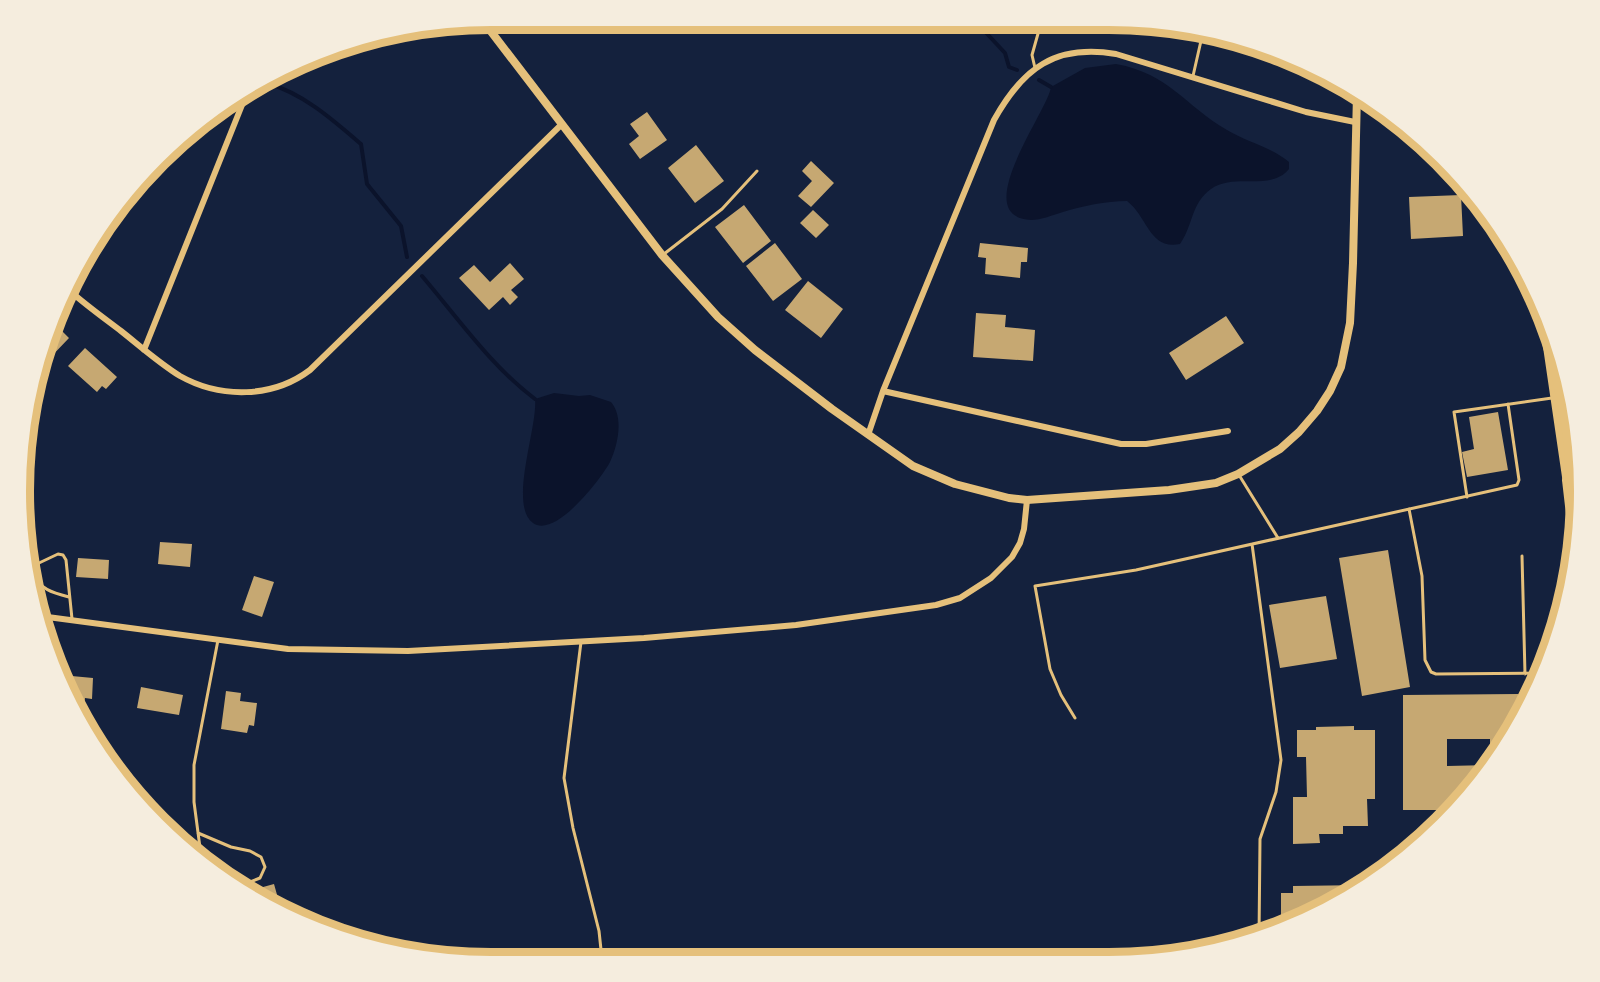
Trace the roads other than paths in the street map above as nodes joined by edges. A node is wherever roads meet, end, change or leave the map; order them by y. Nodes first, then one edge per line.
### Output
1 (490, 30) edge
2 (1039, 30) edge
3 (1202, 40) edge
4 (1035, 68) junction
5 (1193, 76) junction
6 (1356, 102) edge
7 (243, 103) edge
8 (1355, 122) junction
9 (562, 124) junction
10 (757, 171) dead end
11 (662, 255) junction
12 (74, 295) edge
13 (1547, 347) edge
14 (144, 350) junction
15 (1555, 377) edge
16 (1551, 378) junction
17 (883, 391) junction
18 (1554, 398) junction
19 (1508, 404) junction
20 (1228, 431) dead end
21 (868, 435) junction
22 (1569, 466) edge
23 (1238, 474) junction
24 (1467, 497) junction
25 (1028, 500) junction
26 (1409, 509) junction
27 (1278, 538) junction
28 (1252, 544) junction
29 (1522, 556) dead end
30 (37, 567) edge
31 (40, 583) edge
32 (69, 597) junction
33 (48, 617) edge
34 (73, 620) junction
35 (218, 640) junction
36 (581, 642) junction
37 (1524, 674) junction
38 (1532, 674) edge
39 (1074, 718) dead end
40 (198, 833) junction
41 (200, 849) edge
42 (248, 883) edge
43 (1259, 927) edge
44 (601, 952) edge

1 - 9 street
2 - 4 lane
3 - 5 lane
4 - 5 street
4 - 17 street
5 - 8 street
6 - 8 street
7 - 14 street
8 - 23 street
9 - 11 street
9 - 14 street
10 - 11 lane
11 - 21 street
12 - 14 street
13 - 16 main road
15 - 16 lane
16 - 18 main road
17 - 20 street
17 - 21 street
18 - 19 lane
18 - 22 main road
19 - 24 lane
19 - 24 lane
21 - 25 street
23 - 25 street
23 - 27 lane
24 - 26 lane
25 - 36 street
26 - 27 lane
26 - 37 lane
27 - 28 lane
28 - 39 lane
28 - 43 lane
29 - 37 lane
30 - 32 lane
31 - 32 lane
32 - 34 lane
33 - 34 street
34 - 35 street
35 - 36 street
35 - 40 lane
36 - 44 lane
37 - 38 lane
40 - 41 lane
40 - 42 lane

